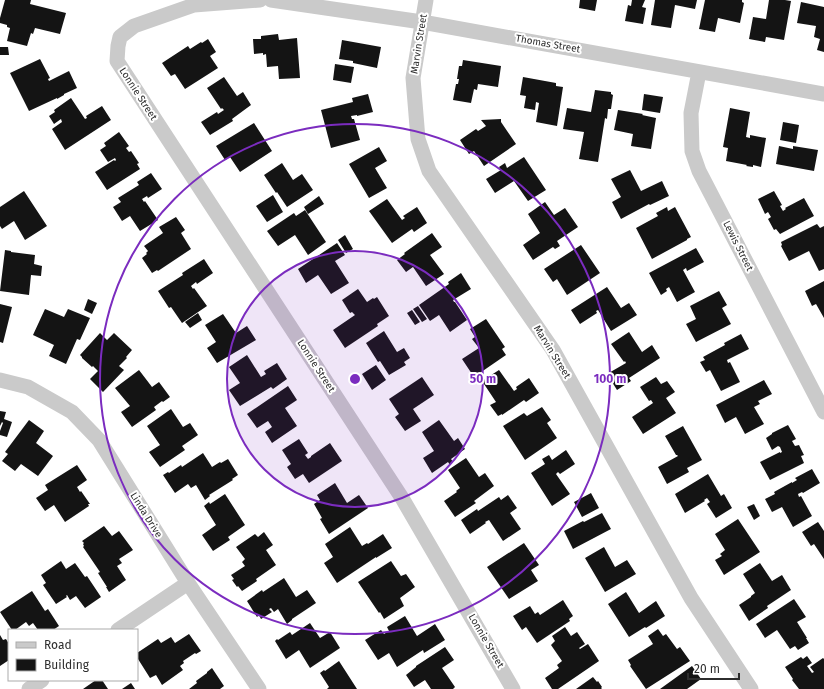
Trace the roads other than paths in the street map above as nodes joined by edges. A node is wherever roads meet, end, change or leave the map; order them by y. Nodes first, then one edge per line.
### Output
1 (260, 0) edge
2 (272, 0) edge
3 (426, 0) edge
4 (422, 22) junction
5 (700, 72) junction
6 (824, 94) edge
7 (0, 380) edge
8 (824, 412) edge
9 (188, 583) junction
10 (119, 629) edge
11 (41, 681) edge
12 (29, 689) edge
13 (259, 689) edge
14 (513, 689) edge
15 (751, 689) edge

1 - 14 street, Lonnie Street
2 - 4 street, Thomas Street
3 - 4 street, Marvin Street
4 - 5 street, Thomas Street
4 - 15 street, Marvin Street
5 - 6 street, Thomas Street
5 - 8 street, Lewis Street
7 - 9 street, Linda Drive
9 - 10 street
9 - 13 street, Linda Drive
11 - 12 street

